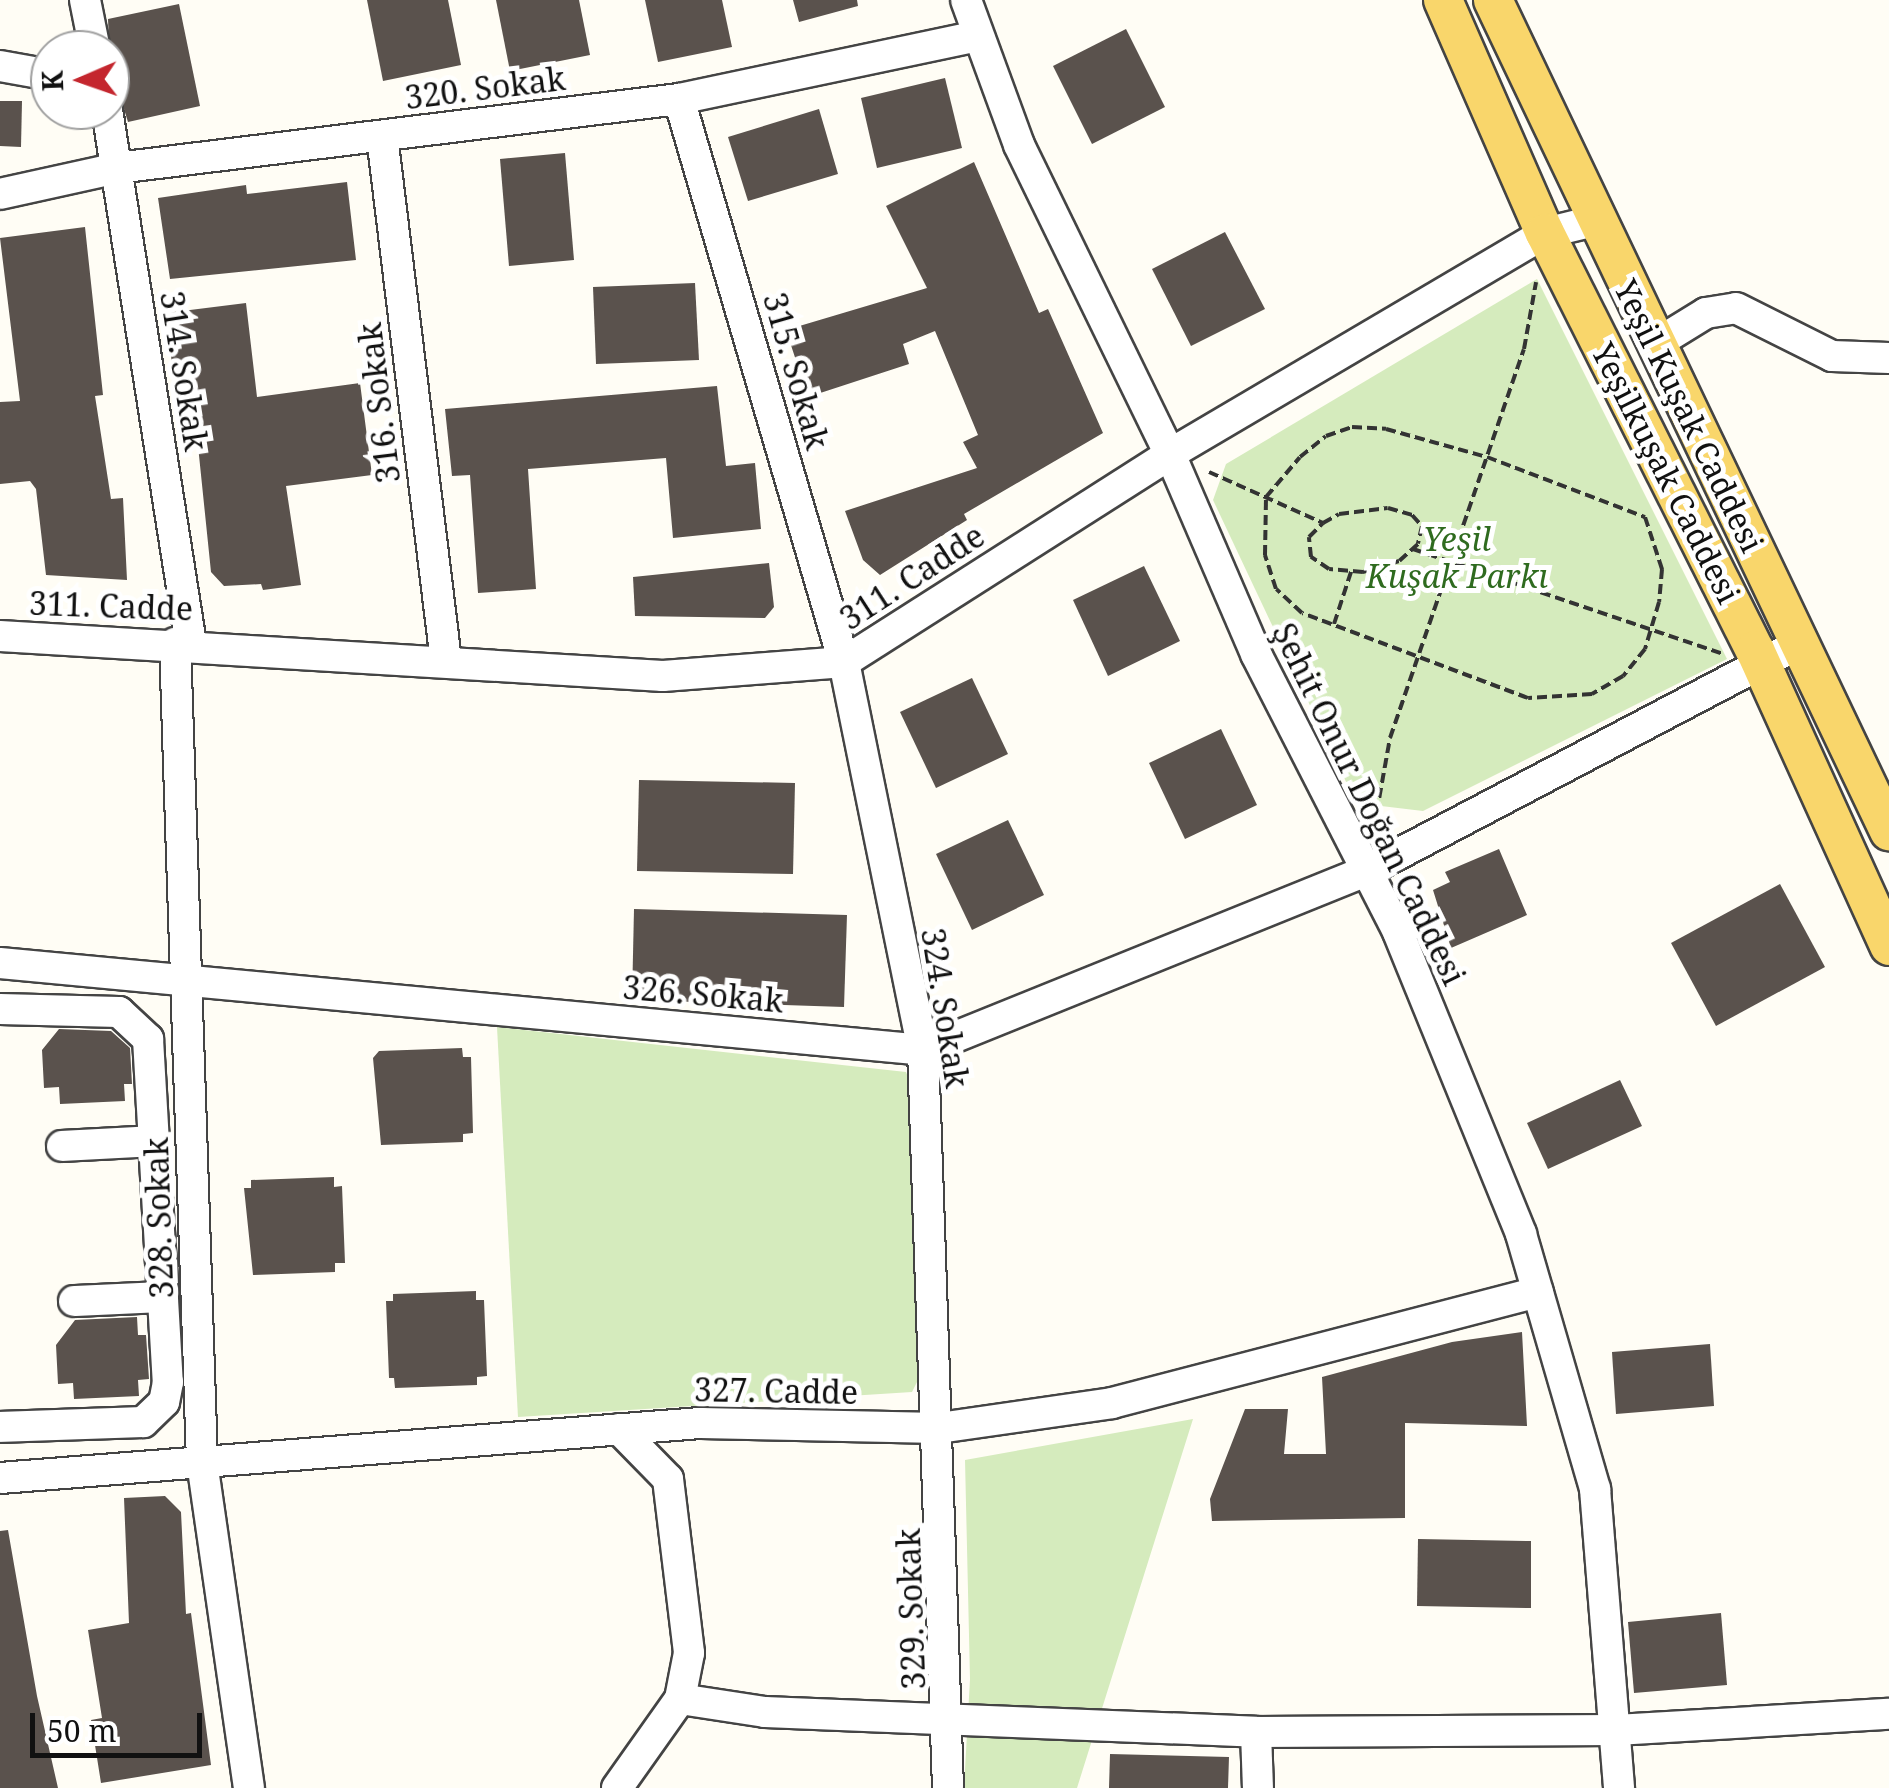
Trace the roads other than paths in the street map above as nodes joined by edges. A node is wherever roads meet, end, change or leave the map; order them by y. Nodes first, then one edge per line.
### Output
1 (85, 0) edge
2 (966, 0) edge
3 (1443, 0) edge
4 (1493, 0) edge
5 (91, 30) edge
6 (977, 36) junction
7 (0, 66) edge
8 (30, 71) edge
9 (680, 99) junction
10 (110, 130) edge
11 (382, 136) junction
12 (117, 168) junction
13 (0, 194) edge
14 (1594, 221) junction
15 (1544, 233) junction
16 (1654, 345) junction
17 (1889, 358) edge
18 (1170, 454) junction
19 (0, 636) edge
20 (183, 643) junction
21 (1800, 643) junction
22 (446, 661) junction
23 (844, 662) junction
24 (1762, 666) junction
25 (1889, 832) edge
26 (1366, 871) junction
27 (1889, 946) edge
28 (0, 963) edge
29 (186, 980) junction
30 (0, 1009) edge
31 (922, 1050) junction
32 (155, 1141) junction
33 (62, 1146) dead end
34 (1538, 1292) junction
35 (164, 1297) junction
36 (74, 1301) dead end
37 (0, 1427) edge
38 (939, 1428) junction
39 (619, 1429) junction
40 (202, 1462) junction
41 (0, 1478) edge
42 (680, 1698) junction
43 (1889, 1714) edge
44 (951, 1721) junction
45 (1616, 1730) junction
46 (1256, 1732) junction
47 (249, 1788) edge
48 (617, 1788) edge
49 (948, 1788) edge
50 (1258, 1788) edge
51 (1619, 1788) edge

1 - 5 street
2 - 6 street, Şehit Onur Doğan Caddesi
3 - 15 main road, Yeşilkuşak Caddesi
4 - 14 main road, Yeşil Kuşak Caddesi
6 - 9 street, 320. Sokak
6 - 18 street, Şehit Onur Doğan Caddesi
7 - 8 street
9 - 11 street, 320. Sokak
9 - 23 street, 315. Sokak
10 - 12 street, 314. Sokak
11 - 12 street, 320. Sokak
11 - 22 street, 316. Sokak
12 - 13 street, 320. Sokak
12 - 20 street, 314. Sokak
14 - 15 street, 311. Cadde
14 - 16 main road, Yeşil Kuşak Caddesi
15 - 18 street, 311. Cadde
15 - 24 main road, Yeşilkuşak Caddesi
16 - 17 street
16 - 21 main road, Yeşil Kuşak Caddesi
18 - 23 street, 311. Cadde
18 - 26 street, Şehit Onur Doğan Caddesi
19 - 20 street, 311. Cadde
20 - 22 street, 311. Cadde
20 - 29 street, 328. Sokak
21 - 24 street, 326. Sokak
21 - 25 main road, Yeşil Kuşak Caddesi
22 - 23 street, 311. Cadde
23 - 31 street, 324. Sokak
24 - 26 street, 326. Sokak
24 - 27 main road, Yeşilkuşak Caddesi
26 - 31 street, 326. Sokak
26 - 34 street, Şehit Onur Doğan Caddesi
28 - 29 street, 326. Sokak
29 - 31 street, 326. Sokak
29 - 40 street, 328. Sokak
30 - 32 street
31 - 38 street, 324. Sokak
32 - 33 street
32 - 35 street
34 - 38 street, 327. Cadde
34 - 45 street, Şehit Onur Doğan Caddesi
35 - 36 street
35 - 37 street
38 - 39 street, 327. Cadde
38 - 44 street, 329. Sokak
39 - 40 street, 327. Cadde
39 - 42 street
40 - 41 street, 327. Cadde
40 - 47 street, 328. Sokak
42 - 44 street
42 - 48 street
43 - 45 street
44 - 46 street
44 - 49 street, 329. Sokak
45 - 46 street
45 - 51 street, Şehit Onur Doğan Caddesi
46 - 50 street

